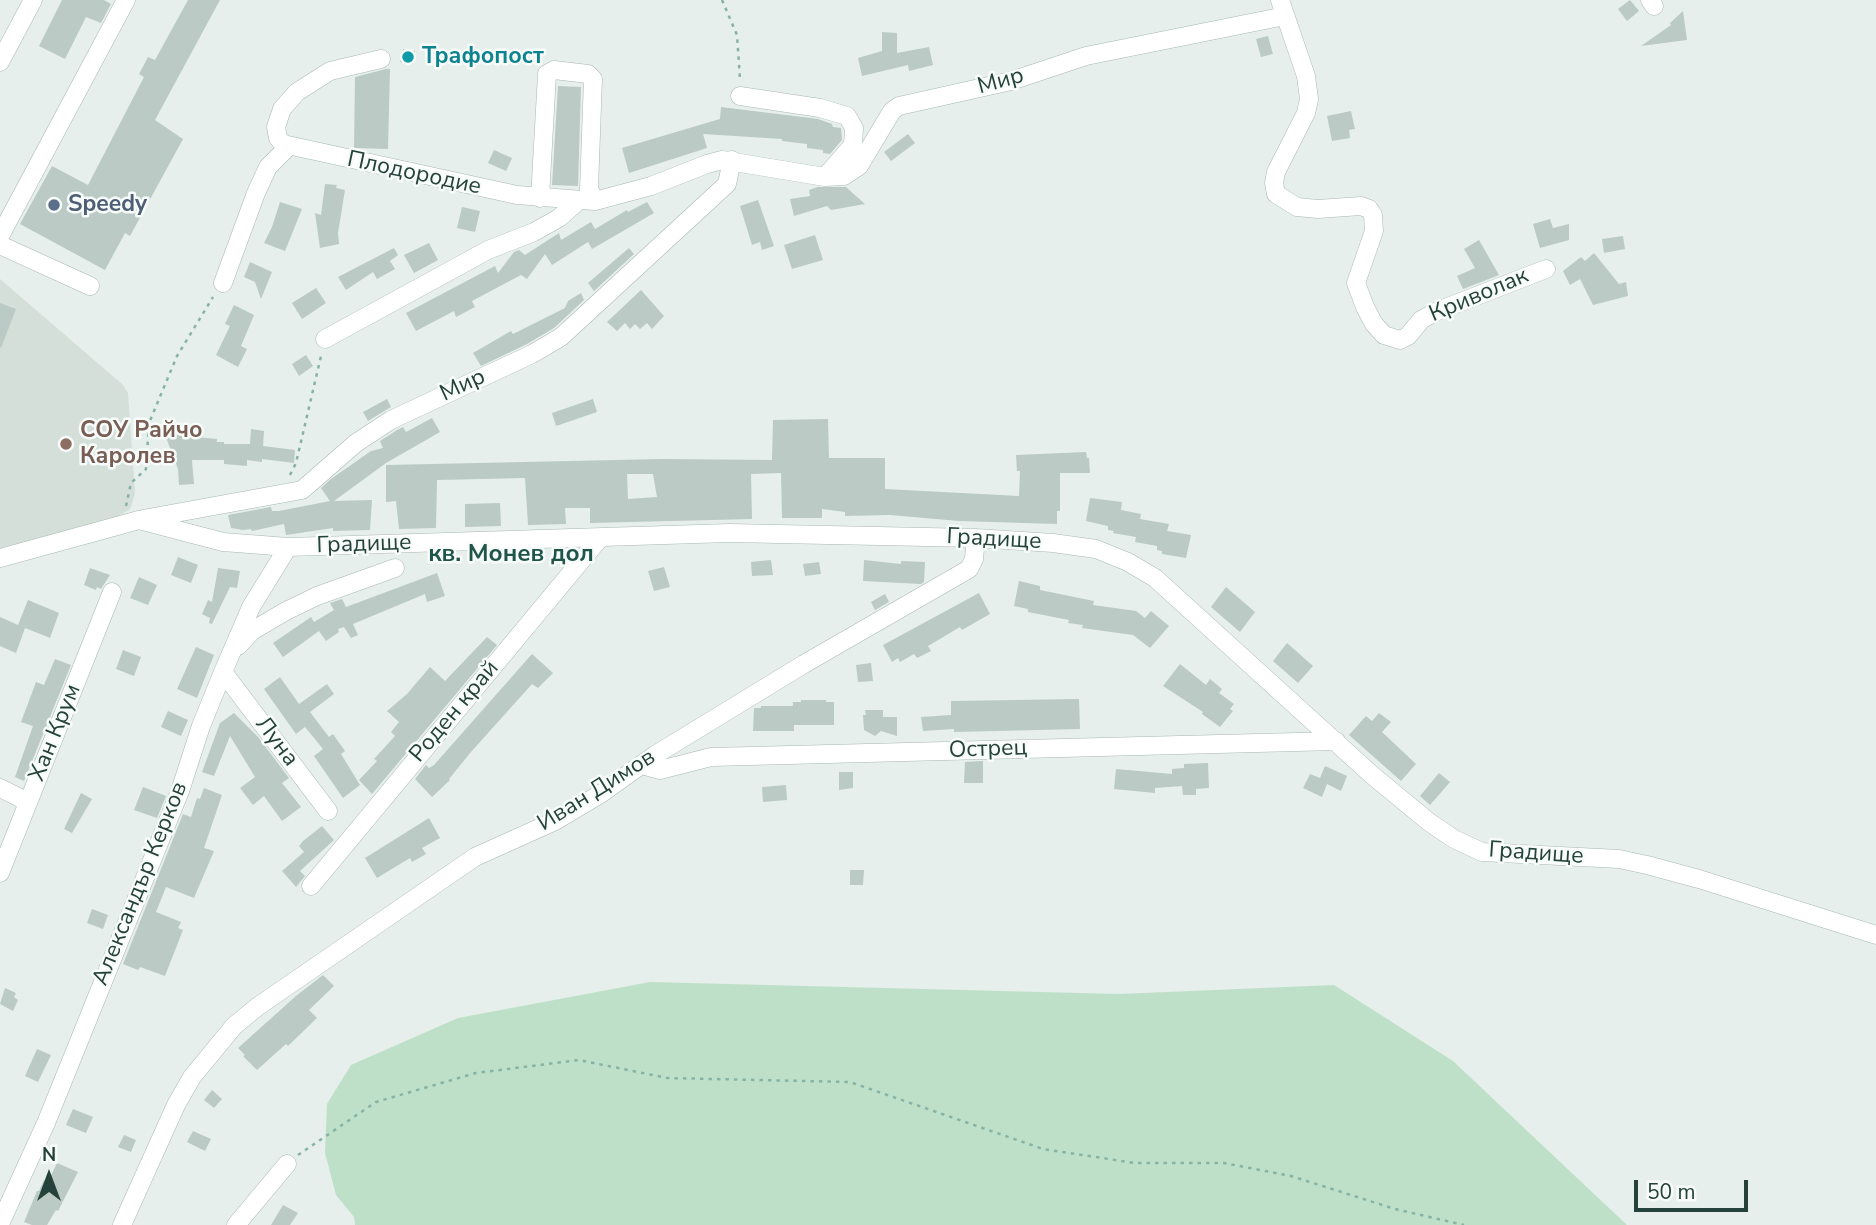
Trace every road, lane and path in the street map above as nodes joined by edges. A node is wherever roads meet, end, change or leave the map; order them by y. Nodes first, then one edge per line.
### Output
1 (33, 0) edge
2 (126, 0) edge
3 (722, 0) edge
4 (1282, 8) edge
5 (381, 59) dead end
6 (0, 62) edge
7 (740, 96) joint
8 (288, 147) junction
9 (732, 160) junction
10 (825, 177) junction
11 (540, 198) junction
12 (586, 201) junction
13 (0, 236) edge
14 (0, 245) edge
15 (1546, 269) dead end
16 (223, 283) joint
17 (90, 286) dead end
18 (326, 339) joint
19 (296, 463) dead end
20 (139, 520) junction
21 (114, 527) junction
22 (600, 538) junction
23 (976, 538) junction
24 (288, 547) junction
25 (0, 558) edge
26 (395, 568) dead end
27 (112, 592) dead end
28 (231, 654) junction
29 (223, 672) junction
30 (1336, 741) junction
31 (642, 765) junction
32 (0, 788) edge
33 (29, 802) junction
34 (328, 811) dead end
35 (0, 873) edge
36 (310, 886) dead end
37 (1876, 935) edge
38 (287, 1164) joint
39 (0, 1224) edge
40 (122, 1225) edge
41 (236, 1225) edge
42 (1464, 1225) edge

1 - 6 street
2 - 13 street
3 - 7 path
4 - 10 street, Мир
4 - 15 street, Криволак
5 - 8 street
7 - 10 street
8 - 11 street, Плодородие
8 - 16 street
9 - 10 street, Мир
9 - 12 street, Мир
9 - 20 street, Мир
11 - 12 street, Мир
11 - 12 street
12 - 18 street, Мир
14 - 17 street
16 - 21 path
18 - 19 path
20 - 21 street
20 - 24 street, Градище
21 - 25 street
22 - 23 street, Градище
22 - 24 street, Градище
22 - 36 street, Роден край
23 - 30 street, Градище
23 - 31 street, Иван Димов
24 - 28 street, Александър Керков
26 - 28 street
27 - 33 street, Хан Крум
28 - 29 street, Александър Керков
29 - 34 street, Луна
29 - 39 street, Александър Керков
30 - 31 street, Острец
30 - 37 street, Градище
31 - 40 street, Иван Димов
32 - 33 street
33 - 35 street, Хан Крум
38 - 41 street
38 - 42 path

